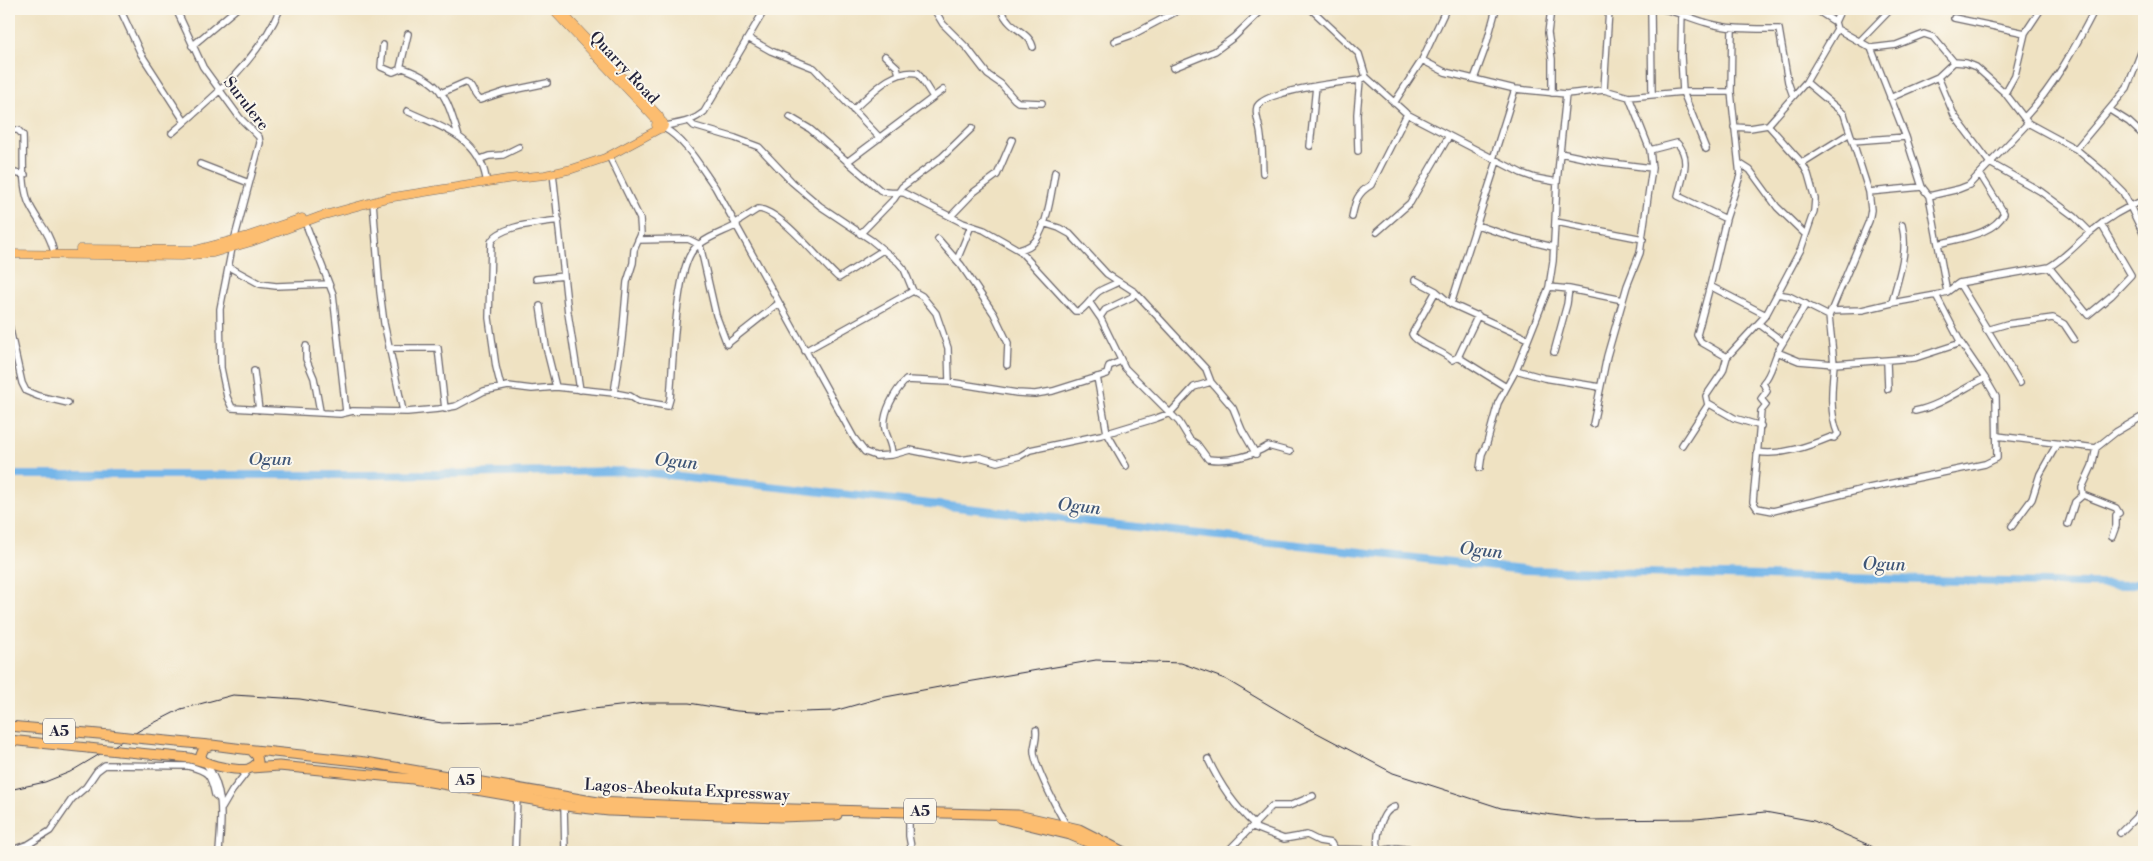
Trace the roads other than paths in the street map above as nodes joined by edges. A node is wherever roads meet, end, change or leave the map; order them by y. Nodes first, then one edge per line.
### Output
1 (120, 9) edge
2 (176, 9) edge
3 (236, 9) edge
4 (280, 9) edge
5 (428, 9) edge
6 (433, 9) edge
7 (552, 9) edge
8 (559, 9) edge
9 (765, 9) edge
10 (934, 9) edge
11 (1000, 9) edge
12 (1165, 9) edge
13 (1181, 9) edge
14 (1263, 9) edge
15 (1311, 9) edge
16 (1446, 9) edge
17 (1496, 9) edge
18 (1551, 9) edge
19 (1609, 9) edge
20 (1651, 9) edge
21 (1663, 9) edge
22 (1815, 9) edge
23 (1842, 9) edge
24 (1891, 9) edge
25 (2040, 9) edge
26 (2095, 9) edge
27 (1681, 11) edge
28 (1170, 15) junction
29 (1954, 18) dead end
30 (1835, 22) junction
31 (1732, 28) junction
32 (1837, 29) junction
33 (2025, 33) junction
34 (408, 34) dead end
35 (748, 38) junction
36 (1115, 41) dead end
37 (1860, 41) junction
38 (383, 45) dead end
39 (2144, 45) edge
40 (192, 46) junction
41 (1033, 47) dead end
42 (1871, 48) junction
43 (885, 56) dead end
44 (1422, 60) junction
45 (1954, 62) junction
46 (400, 68) junction
47 (1173, 68) dead end
48 (899, 74) junction
49 (1938, 77) junction
50 (1363, 79) junction
51 (1474, 79) junction
52 (1806, 82) junction
53 (547, 83) dead end
54 (1316, 86) junction
55 (1515, 89) junction
56 (943, 90) dead end
57 (1604, 90) junction
58 (220, 91) junction
59 (1684, 92) junction
60 (1731, 92) junction
61 (441, 93) junction
62 (1552, 93) junction
63 (2005, 93) junction
64 (1566, 94) junction
65 (1652, 94) junction
66 (1793, 96) junction
67 (1629, 97) junction
68 (933, 98) junction
69 (1890, 98) junction
70 (1042, 103) dead end
71 (1394, 103) junction
72 (407, 110) dead end
73 (853, 110) junction
74 (2110, 110) junction
75 (1407, 114) junction
76 (790, 117) dead end
77 (689, 121) junction
78 (2026, 121) junction
79 (184, 122) junction
80 (660, 125) junction
81 (1768, 125) junction
82 (1734, 127) junction
83 (972, 128) dead end
84 (9, 130) edge
85 (172, 133) dead end
86 (1850, 134) junction
87 (1449, 136) junction
88 (2144, 136) edge
89 (459, 137) junction
90 (1906, 137) junction
91 (880, 138) junction
92 (1012, 140) dead end
93 (1852, 141) junction
94 (1310, 146) dead end
95 (519, 147) dead end
96 (1706, 149) dead end
97 (1650, 150) junction
98 (2076, 150) junction
99 (1358, 151) dead end
100 (1560, 153) junction
101 (609, 156) junction
102 (481, 159) junction
103 (1495, 160) junction
104 (848, 162) junction
105 (1739, 163) junction
106 (1802, 163) junction
107 (1990, 163) junction
108 (200, 164) dead end
109 (1652, 168) junction
110 (9, 172) edge
111 (1056, 172) dead end
112 (1263, 172) dead end
113 (553, 173) junction
114 (1980, 174) junction
115 (24, 175) junction
116 (486, 178) junction
117 (1557, 182) junction
118 (249, 183) junction
119 (1922, 187) junction
120 (899, 192) junction
121 (1869, 192) junction
122 (1930, 196) junction
123 (2144, 200) edge
124 (373, 202) junction
125 (2128, 206) junction
126 (951, 216) junction
127 (1352, 217) dead end
128 (1726, 219) junction
129 (559, 220) junction
130 (305, 222) junction
131 (1556, 222) junction
132 (1043, 223) junction
133 (737, 224) junction
134 (2101, 224) junction
135 (1478, 225) junction
136 (971, 226) junction
137 (1902, 226) dead end
138 (1377, 232) dead end
139 (2090, 232) junction
140 (860, 234) junction
141 (1805, 234) junction
142 (2144, 236) edge
143 (938, 239) dead end
144 (1643, 239) junction
145 (236, 240) junction
146 (638, 240) junction
147 (700, 244) junction
148 (1938, 244) junction
149 (1554, 247) junction
150 (232, 248) junction
151 (9, 249) edge
152 (53, 249) junction
153 (883, 250) junction
154 (1020, 250) junction
155 (9, 254) edge
156 (957, 260) junction
157 (228, 267) junction
158 (2049, 267) junction
159 (564, 276) junction
160 (536, 279) dead end
161 (1415, 280) dead end
162 (1118, 282) junction
163 (1959, 283) junction
164 (329, 284) junction
165 (1710, 286) junction
166 (1549, 287) junction
167 (1569, 289) junction
168 (1436, 290) junction
169 (913, 291) junction
170 (1135, 292) junction
171 (1947, 292) junction
172 (1777, 294) junction
173 (1936, 295) junction
174 (1623, 300) junction
175 (779, 303) junction
176 (1090, 303) junction
177 (1892, 303) junction
178 (1452, 304) junction
179 (1806, 304) junction
180 (540, 306) dead end
181 (1830, 313) junction
182 (1766, 315) junction
183 (1478, 316) junction
184 (1100, 318) junction
185 (1758, 324) junction
186 (9, 325) edge
187 (1986, 330) junction
188 (1528, 339) junction
189 (2074, 339) dead end
190 (1961, 343) junction
191 (1782, 344) junction
192 (306, 346) dead end
193 (389, 348) junction
194 (805, 351) junction
195 (1554, 352) dead end
196 (1777, 352) junction
197 (1458, 357) junction
198 (1727, 357) junction
199 (1121, 361) junction
200 (1887, 362) junction
201 (1834, 364) junction
202 (1007, 365) dead end
203 (1516, 370) junction
204 (254, 371) dead end
205 (1097, 377) junction
206 (1985, 378) junction
207 (949, 382) junction
208 (1211, 382) junction
209 (2020, 383) dead end
210 (501, 387) junction
211 (556, 387) junction
212 (1506, 387) junction
213 (1600, 387) junction
214 (1888, 389) dead end
215 (580, 390) junction
216 (614, 393) junction
217 (68, 403) dead end
218 (1708, 405) junction
219 (446, 409) junction
220 (259, 410) junction
221 (320, 411) junction
222 (403, 411) junction
223 (1915, 411) dead end
224 (346, 412) junction
225 (1170, 413) junction
226 (2140, 418) dead end
227 (1593, 424) dead end
228 (1761, 426) junction
229 (1107, 433) junction
230 (1997, 436) junction
231 (2057, 444) junction
232 (1682, 445) dead end
233 (2096, 448) junction
234 (1290, 452) dead end
235 (1757, 452) junction
236 (1256, 454) junction
237 (892, 455) junction
238 (1126, 466) dead end
239 (1480, 468) dead end
240 (2084, 495) junction
241 (2068, 524) dead end
242 (2012, 526) dead end
243 (2112, 537) dead end
244 (9, 726) edge
245 (1036, 730) dead end
246 (9, 740) edge
247 (212, 745) junction
248 (245, 748) junction
249 (1208, 759) dead end
250 (205, 763) junction
251 (250, 768) junction
252 (531, 796) junction
253 (1313, 796) dead end
254 (517, 797) junction
255 (220, 799) junction
256 (564, 806) junction
257 (1394, 807) dead end
258 (222, 808) junction
259 (2144, 809) edge
260 (687, 810) junction
261 (709, 811) junction
262 (909, 813) junction
263 (1066, 826) junction
264 (1254, 826) junction
265 (2120, 833) dead end
266 (9, 851) edge
267 (1379, 851) edge
268 (219, 852) edge
269 (515, 852) edge
270 (565, 852) edge
271 (912, 852) edge
272 (1111, 852) edge
273 (1124, 852) edge
274 (1227, 852) edge
275 (1433, 852) edge

1 - 79 street
2 - 40 street, Surulere
3 - 40 street
4 - 58 street
5 - 6 street
7 - 80 main road, Quarry Road
8 - 80 main road, Quarry Road
9 - 35 street
10 - 70 street
11 - 41 street
12 - 28 street
13 - 28 street
14 - 47 street
15 - 50 street
16 - 44 street
17 - 51 street
18 - 62 street
19 - 57 street
20 - 65 street
21 - 27 street
22 - 30 street
23 - 30 street
24 - 37 street
25 - 33 street
26 - 78 street
27 - 31 street
27 - 59 street
28 - 36 street
29 - 33 street
30 - 32 street
31 - 60 street
31 - 66 street
32 - 37 street
32 - 52 street
33 - 63 street
34 - 46 street
35 - 73 street
35 - 77 street
37 - 42 street
38 - 46 street
39 - 74 street
40 - 58 street, Surulere
42 - 45 street
42 - 69 street
43 - 48 street
44 - 51 street
44 - 71 street
45 - 49 street
45 - 63 street
46 - 61 street
48 - 68 street
48 - 73 street
49 - 69 street
49 - 107 street
50 - 54 street
50 - 71 street
50 - 99 street
51 - 55 street
52 - 66 street
52 - 86 street
53 - 61 street
54 - 94 street
54 - 112 street
55 - 62 street
55 - 103 street
56 - 68 street
57 - 64 street
57 - 67 street
58 - 79 street
58 - 118 street, Surulere
59 - 60 street
59 - 65 street
59 - 96 street
60 - 82 street
61 - 89 street
62 - 64 street
63 - 78 street
64 - 100 street
65 - 67 street
66 - 81 street
67 - 97 street
68 - 91 street
69 - 90 street
71 - 75 street
72 - 89 street
73 - 91 street
74 - 88 street
74 - 98 street
75 - 87 street
75 - 127 street
76 - 104 street
77 - 80 street
77 - 140 street
78 - 98 street
78 - 107 street
79 - 85 street
80 - 101 main road
80 - 116 main road
80 - 133 street
81 - 82 street
81 - 106 street
82 - 105 street
83 - 120 street
84 - 115 street
86 - 93 street
86 - 106 street
87 - 103 street
87 - 138 street
89 - 102 street
90 - 93 street
90 - 119 street
91 - 104 street
92 - 126 street
93 - 121 street
95 - 102 street
97 - 109 street
97 - 128 street
98 - 125 street
100 - 109 street
100 - 117 street
101 - 113 main road
101 - 146 street
102 - 116 street
103 - 117 street
103 - 135 street
104 - 120 street
105 - 128 street
105 - 141 street
106 - 141 street
107 - 114 street
107 - 139 street
108 - 118 street
109 - 144 street
110 - 115 street
111 - 132 street
113 - 124 main road
113 - 129 street
114 - 122 street
114 - 148 street
115 - 152 street
116 - 145 main road
117 - 131 street
118 - 145 street, Surulere
119 - 121 street
119 - 122 street
120 - 126 street
120 - 140 street
121 - 181 street
122 - 148 street
123 - 125 street
124 - 130 main road
124 - 193 street
125 - 134 street
125 - 142 street
126 - 136 street
128 - 165 street
129 - 159 street
129 - 210 street
130 - 150 main road
130 - 164 street
131 - 144 street
131 - 149 street
132 - 154 street
132 - 162 street
133 - 147 street
133 - 153 street
133 - 175 street
134 - 139 street
134 - 158 street
135 - 149 street
135 - 178 street
136 - 154 street
136 - 156 street
137 - 177 street
139 - 158 street
140 - 153 street
141 - 172 street
143 - 156 street
144 - 174 street
145 - 150 street, Surulere
145 - 152 main road
146 - 147 street
146 - 216 street
147 - 175 street
147 - 216 street
148 - 171 street
149 - 166 street
150 - 155 main road
150 - 157 street, Surulere
151 - 152 main road
153 - 169 street
154 - 176 street
156 - 202 street
157 - 164 street
157 - 220 street, Surulere
158 - 163 street
159 - 160 street
159 - 215 street
161 - 168 street
162 - 170 street
162 - 176 street
163 - 171 street
163 - 187 street
164 - 224 street
165 - 182 street
165 - 198 street
166 - 167 street
166 - 188 street
167 - 174 street
167 - 195 street
168 - 178 street
168 - 197 street
169 - 194 street
169 - 207 street
170 - 184 street
170 - 208 street
171 - 173 street
172 - 179 street
172 - 182 street
173 - 177 street
173 - 190 street
174 - 213 street
175 - 194 street
176 - 184 street
177 - 181 street
178 - 183 street
179 - 181 street
179 - 191 street
180 - 211 street
181 - 201 street
182 - 185 street
183 - 188 street
183 - 197 street
184 - 199 street
185 - 191 street
185 - 198 street
186 - 217 street
187 - 189 street
187 - 209 street
188 - 203 street
190 - 200 street
190 - 206 street
191 - 196 street
192 - 221 street
193 - 219 street
193 - 222 street
194 - 237 street
196 - 201 street
196 - 228 street
197 - 212 street
198 - 218 street
199 - 205 street
199 - 225 street
200 - 201 street
200 - 214 street
201 - 235 street
203 - 212 street
203 - 213 street
204 - 220 street
205 - 207 street
205 - 229 street
206 - 223 street
206 - 230 street
207 - 237 street
208 - 225 street
208 - 236 street
210 - 211 street
210 - 219 street
211 - 215 street
212 - 239 street
213 - 227 street
215 - 216 street
218 - 228 street
218 - 232 street
219 - 222 street
220 - 221 street
221 - 224 street
222 - 224 street
225 - 229 street
225 - 236 street
226 - 233 street
228 - 235 street
229 - 237 street
229 - 238 street
230 - 231 street
230 - 235 street
231 - 233 street
231 - 242 street
233 - 240 street
234 - 236 street
240 - 241 street
240 - 243 street
244 - 247 highway, A5, bridge
245 - 263 street
246 - 250 highway, A5, bridge
247 - 248 highway, A5
247 - 250 highway
248 - 251 highway
248 - 252 highway, Lagos-Abeokuta Expressway / A5
249 - 264 street
250 - 251 highway, A5
250 - 255 street
251 - 254 highway, Lagos-Abeokuta Expressway / A5
251 - 258 street
252 - 254 highway, Lagos-Abeokuta Expressway / A5
252 - 256 highway, Lagos-Abeokuta Expressway / A5
252 - 260 highway, Lagos-Abeokuta Expressway / A5
253 - 264 street
254 - 269 street
255 - 258 street
255 - 266 street
256 - 260 highway, Lagos-Abeokuta Expressway / A5
256 - 270 street
257 - 267 street
258 - 268 street
259 - 265 street
260 - 261 highway, Lagos-Abeokuta Expressway / A5
261 - 262 highway, Lagos-Abeokuta Expressway / A5
261 - 263 highway, Lagos-Abeokuta Expressway / A5
262 - 271 street
262 - 272 highway, Lagos-Abeokuta Expressway / A5
263 - 273 highway, Lagos-Abeokuta Expressway / A5
264 - 267 street
264 - 274 street
267 - 275 street

